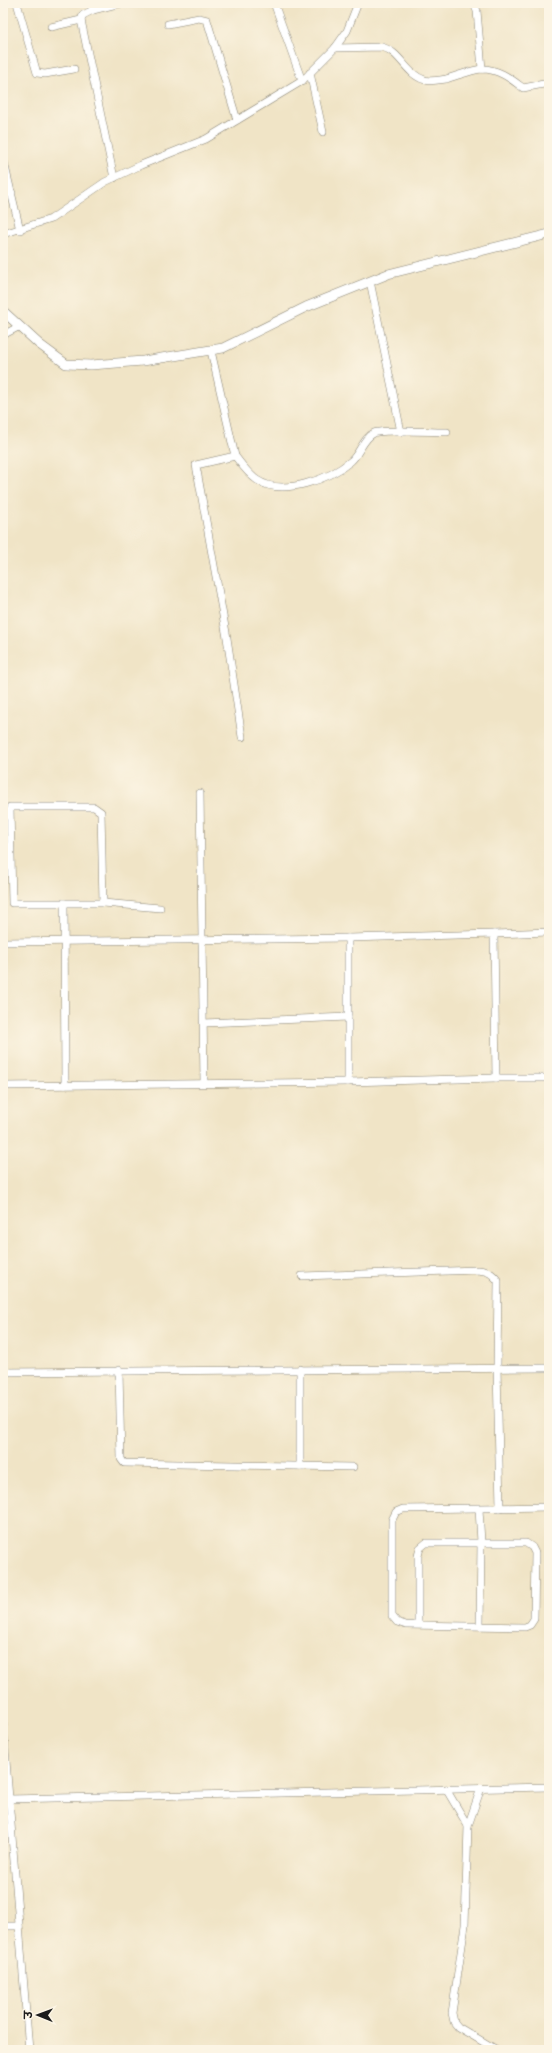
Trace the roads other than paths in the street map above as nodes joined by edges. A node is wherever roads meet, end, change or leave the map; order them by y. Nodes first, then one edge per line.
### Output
1 (17, 3) edge
2 (121, 3) edge
3 (274, 3) edge
4 (358, 3) edge
5 (471, 3) edge
6 (537, 3) edge
7 (544, 3) edge
8 (93, 7) edge
9 (81, 20) junction
10 (168, 24) dead end
11 (51, 27) dead end
12 (336, 48) junction
13 (74, 69) dead end
14 (482, 69) junction
15 (310, 74) junction
16 (302, 81) junction
17 (549, 83) edge
18 (237, 120) junction
19 (323, 132) dead end
20 (3, 158) edge
21 (114, 178) junction
22 (12, 193) junction
23 (3, 194) edge
24 (20, 230) junction
25 (3, 234) edge
26 (549, 234) edge
27 (370, 281) junction
28 (3, 311) edge
29 (20, 326) junction
30 (3, 335) edge
31 (211, 351) junction
32 (401, 432) junction
33 (447, 432) dead end
34 (235, 456) junction
35 (242, 737) dead end
36 (200, 793) dead end
37 (64, 903) junction
38 (103, 903) junction
39 (160, 908) dead end
40 (549, 932) edge
41 (494, 934) junction
42 (348, 938) junction
43 (203, 940) junction
44 (3, 942) edge
45 (64, 942) junction
46 (348, 1017) junction
47 (204, 1022) junction
48 (496, 1078) junction
49 (549, 1078) edge
50 (348, 1082) junction
51 (204, 1083) junction
52 (65, 1085) junction
53 (3, 1086) edge
54 (302, 1276) dead end
55 (497, 1368) junction
56 (549, 1368) edge
57 (300, 1369) junction
58 (119, 1370) junction
59 (3, 1372) edge
60 (300, 1466) junction
61 (353, 1467) dead end
62 (549, 1507) edge
63 (500, 1508) junction
64 (479, 1509) junction
65 (481, 1542) junction
66 (418, 1625) junction
67 (480, 1626) junction
68 (3, 1723) edge
69 (549, 1787) edge
70 (481, 1788) junction
71 (446, 1789) junction
72 (9, 1799) junction
73 (468, 1826) junction
74 (3, 1926) edge
75 (19, 1926) junction
76 (28, 2050) edge
77 (497, 2050) edge

1 - 13 street
2 - 8 street
3 - 16 street
4 - 12 street
5 - 14 street
6 - 7 street
8 - 9 street
9 - 11 street
9 - 21 street
10 - 18 street
12 - 14 street
12 - 15 street
14 - 17 street
15 - 16 street
15 - 19 street
16 - 18 street
18 - 21 street
20 - 22 street
21 - 24 street
22 - 23 street
22 - 24 street
24 - 25 street
26 - 27 street
27 - 31 street
27 - 32 street
28 - 29 street
29 - 30 street
29 - 31 street
31 - 34 street
32 - 33 street
32 - 34 street
34 - 35 street
36 - 43 street
37 - 38 street
37 - 38 street
37 - 45 street
38 - 39 street
40 - 41 street
41 - 42 street
41 - 48 street
42 - 43 street
42 - 46 street
43 - 45 street
43 - 47 street
44 - 45 street
45 - 52 street
46 - 47 street
46 - 50 street
47 - 51 street
48 - 49 street
48 - 50 street
50 - 51 street
51 - 52 street
52 - 53 street
54 - 55 street
55 - 56 street
55 - 57 street
55 - 63 street
57 - 58 street
57 - 60 street
58 - 59 street
58 - 60 street
60 - 61 street
62 - 63 street
63 - 64 street
64 - 65 street
64 - 66 street
65 - 66 street
65 - 67 street
65 - 67 street
66 - 67 street
68 - 72 street
69 - 70 street
70 - 71 street
70 - 73 street
71 - 72 street
71 - 73 street
72 - 75 street
73 - 77 street
74 - 75 street
75 - 76 street

